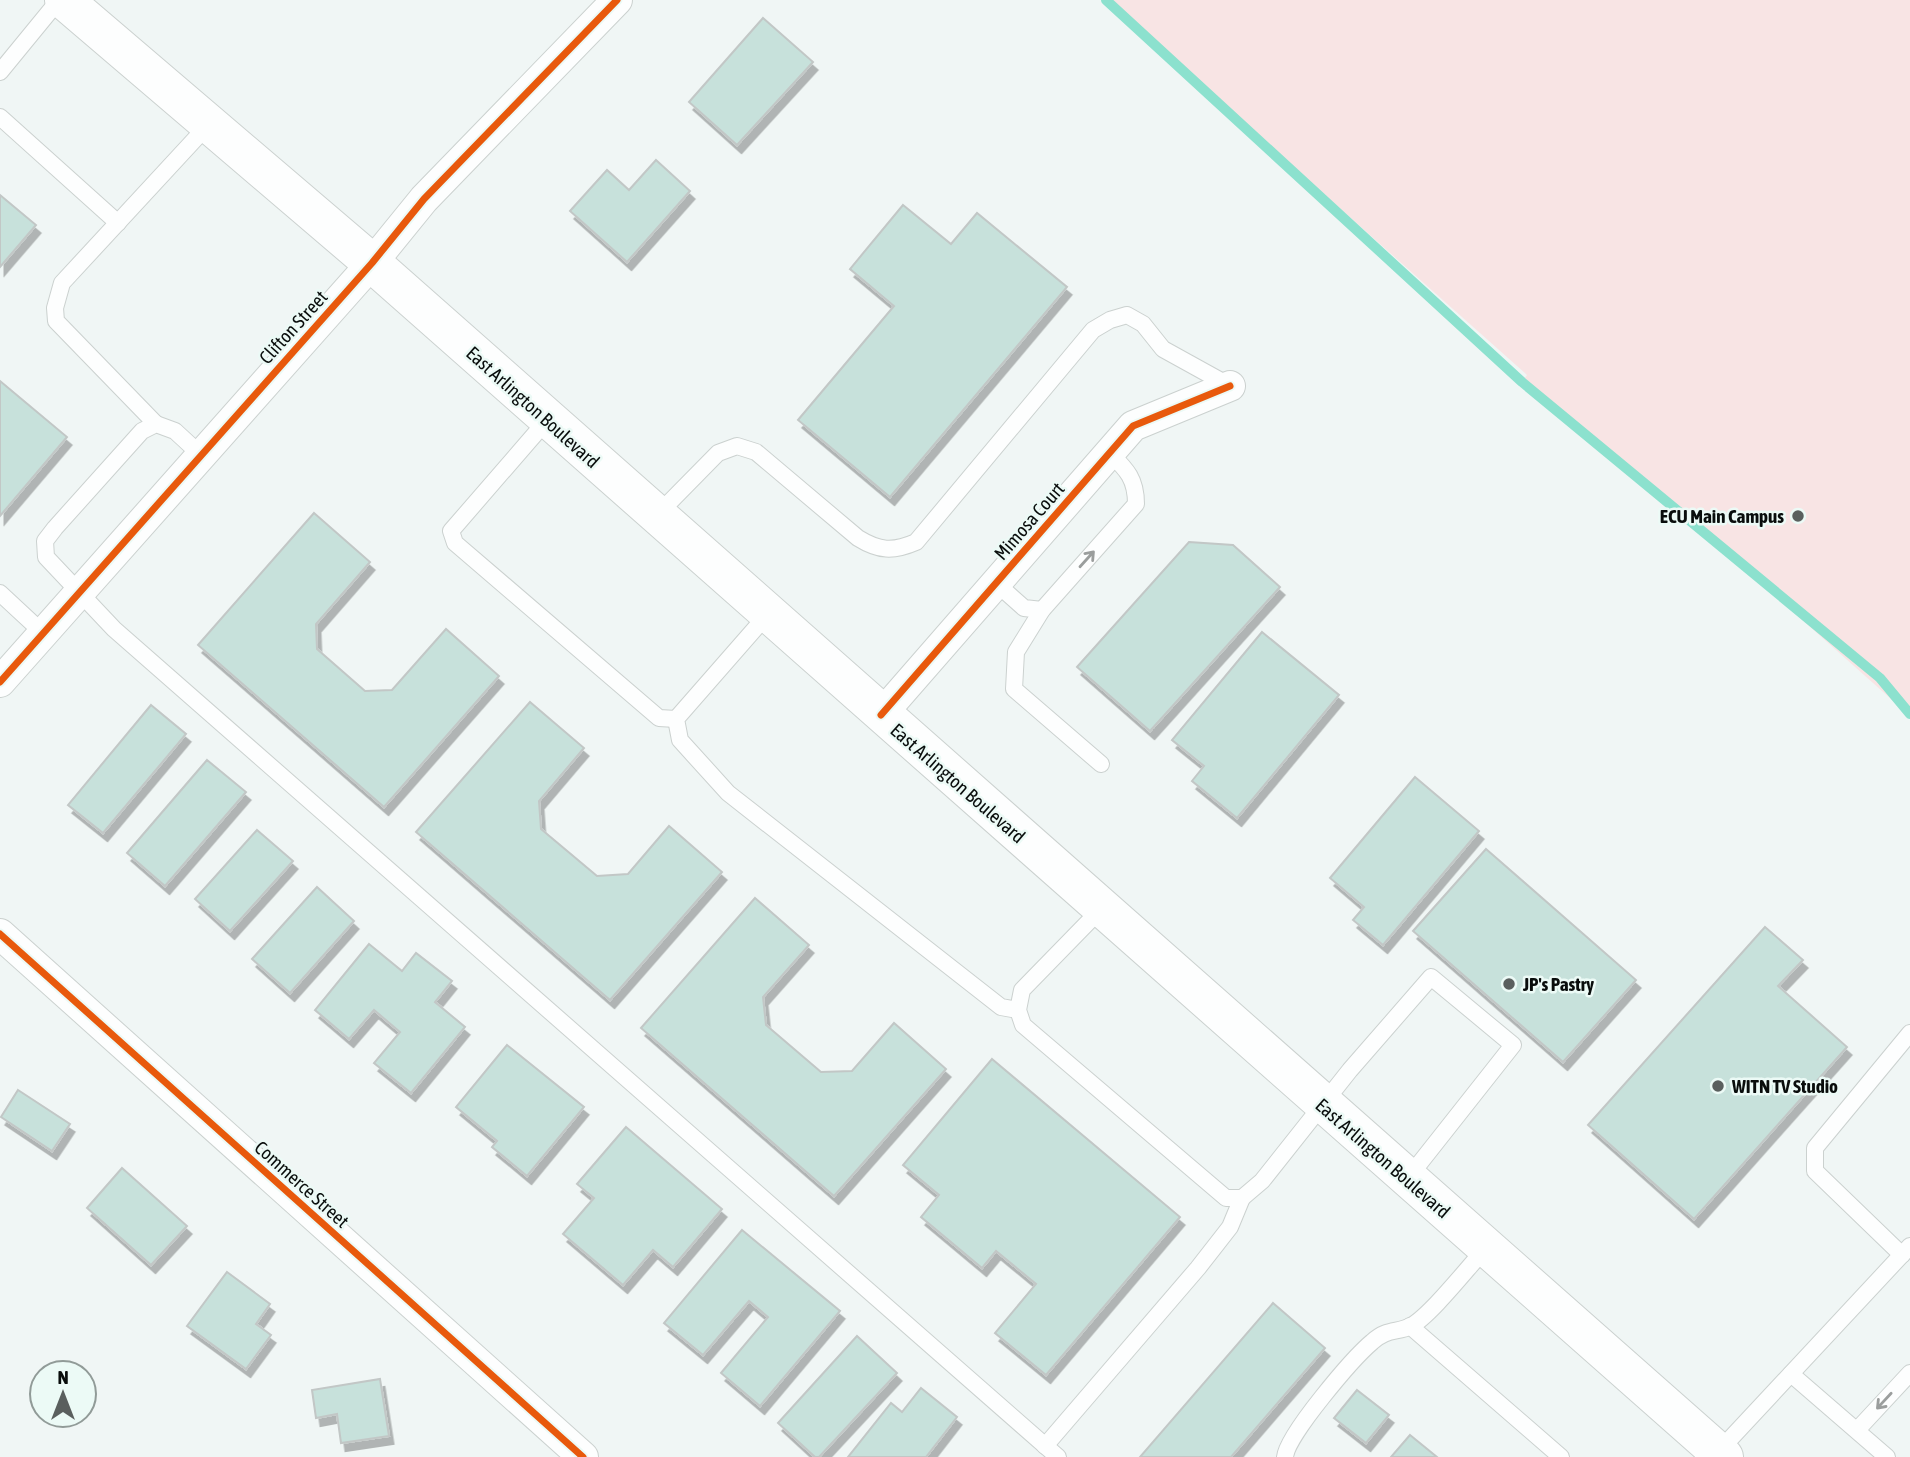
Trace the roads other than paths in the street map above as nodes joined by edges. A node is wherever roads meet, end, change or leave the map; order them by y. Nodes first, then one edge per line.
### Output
1 (61, 0) edge
2 (617, 0) edge
3 (0, 72) edge
4 (0, 117) edge
5 (209, 124) junction
6 (118, 223) junction
7 (372, 263) junction
8 (1230, 386) joint
9 (548, 419) junction
10 (156, 424) junction
11 (1110, 453) junction
12 (201, 455) junction
13 (656, 516) junction
14 (996, 583) junction
15 (81, 591) junction
16 (0, 593) edge
17 (1042, 610) junction
18 (767, 615) junction
19 (43, 633) junction
20 (0, 682) edge
21 (881, 715) junction
22 (676, 719) junction
23 (1101, 764) dead end
24 (1101, 909) junction
25 (0, 934) edge
26 (1018, 1010) junction
27 (1910, 1033) edge
28 (1322, 1104) junction
29 (1407, 1179) junction
30 (1242, 1198) junction
31 (1486, 1248) junction
32 (1906, 1250) edge
33 (1410, 1326) junction
34 (1910, 1373) edge
35 (1791, 1374) junction
36 (1858, 1429) junction
37 (1052, 1452) edge
38 (1718, 1455) edge
39 (1557, 1456) edge
40 (583, 1457) edge
41 (1285, 1457) edge
42 (1887, 1457) edge

1 - 3 lane
1 - 5 main road, East Arlington Boulevard
2 - 7 street, Clifton Street
4 - 6 lane
5 - 6 lane
5 - 7 main road, East Arlington Boulevard
6 - 10 lane
7 - 9 main road, East Arlington Boulevard
7 - 12 street, Clifton Street
8 - 11 street, Mimosa Court
8 - 13 lane
9 - 13 main road, East Arlington Boulevard
9 - 22 lane
10 - 12 lane
10 - 15 lane
11 - 14 street, Mimosa Court
17 -> 11 lane
12 - 15 street, Clifton Street
13 - 18 main road, East Arlington Boulevard
14 - 17 lane
14 - 21 street, Mimosa Court
15 - 19 street, Clifton Street
15 - 37 lane
16 - 19 lane
17 - 23 lane
18 - 21 main road, East Arlington Boulevard
18 - 22 lane
19 - 20 street, Clifton Street
21 - 24 main road, East Arlington Boulevard
22 - 26 lane
24 - 26 lane
24 - 28 main road, East Arlington Boulevard
25 - 40 street, Commerce Street
26 - 30 lane
27 - 32 lane
28 - 29 main road, East Arlington Boulevard
28 - 29 lane
28 - 30 lane
29 - 31 main road, East Arlington Boulevard
30 - 37 lane
31 - 33 lane
31 - 38 main road, East Arlington Boulevard
32 - 35 lane
33 - 39 lane
33 - 41 lane
34 -> 36 lane
35 - 36 lane
35 - 38 lane
36 - 42 lane

